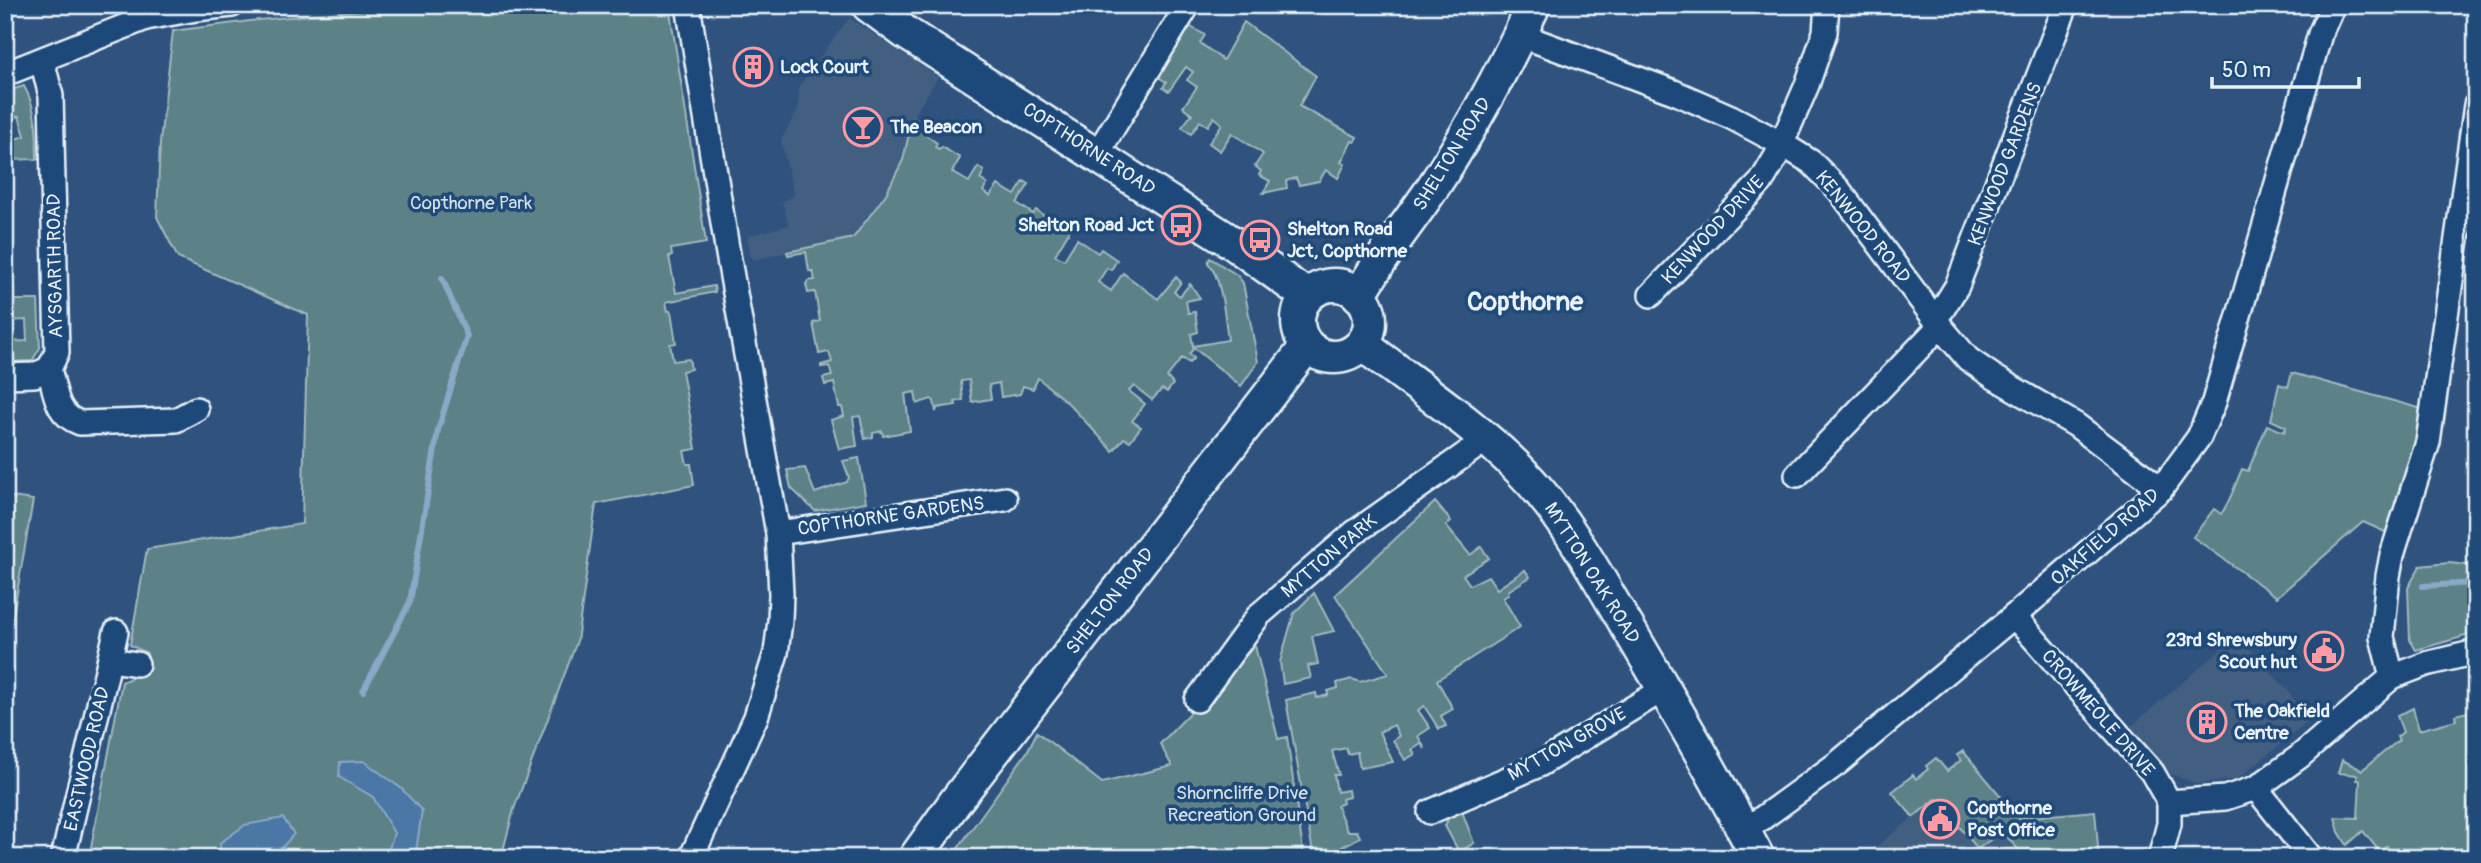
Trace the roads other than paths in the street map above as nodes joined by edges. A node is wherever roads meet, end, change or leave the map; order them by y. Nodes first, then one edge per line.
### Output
1 (232, 5) edge
2 (688, 5) edge
3 (868, 5) edge
4 (1188, 5) edge
5 (1534, 5) edge
6 (1827, 5) edge
7 (2066, 5) edge
8 (2333, 5) edge
9 (1520, 35) junction
10 (42, 61) junction
11 (5, 74) edge
12 (2476, 104) edge
13 (1782, 144) junction
14 (1097, 154) junction
15 (1651, 295) dead end
16 (1307, 296) junction
17 (1359, 296) junction
18 (1937, 322) junction
19 (1362, 344) junction
20 (1307, 346) junction
21 (50, 369) junction
22 (5, 376) edge
23 (196, 409) dead end
24 (1487, 439) junction
25 (1797, 475) dead end
26 (2161, 489) junction
27 (1005, 499) dead end
28 (778, 533) junction
29 (2014, 616) junction
30 (116, 632) dead end
31 (2476, 652) edge
32 (111, 660) junction
33 (137, 664) dead end
34 (2392, 677) junction
35 (1664, 689) junction
36 (1197, 699) dead end
37 (2256, 788) junction
38 (2169, 802) junction
39 (1430, 812) dead end
40 (1743, 829) junction
41 (63, 858) edge
42 (691, 858) edge
43 (915, 858) edge
44 (1758, 858) edge
45 (2160, 858) edge
46 (2311, 858) edge

1 - 10 street
2 - 28 street
3 - 14 main road, COPTHORNE ROAD
4 - 14 street
5 - 9 main road, SHELTON ROAD
6 - 13 street, KENWOOD DRIVE
7 - 18 street, KENWOOD GARDENS
8 - 26 street, OAKFIELD ROAD
9 - 13 street, KENWOOD ROAD
9 - 17 main road, SHELTON ROAD
10 - 11 street
10 - 21 street, AYSGARTH ROAD
12 - 34 street
13 - 15 street, KENWOOD DRIVE
13 - 18 street, KENWOOD ROAD
14 - 16 main road, COPTHORNE ROAD
16 - 17 main road
16 - 20 main road
17 - 19 main road
18 - 25 street, KENWOOD GARDENS
18 - 26 street, KENWOOD ROAD
19 - 20 main road
19 - 24 main road, MYTTON OAK ROAD
20 - 43 main road, SHELTON ROAD
21 - 22 street
21 - 23 street, AYSGARTH ROAD
24 - 35 main road, MYTTON OAK ROAD
24 - 36 street, MYTTON PARK
26 - 29 street, OAKFIELD ROAD
27 - 28 street, COPTHORNE GARDENS
28 - 42 street
29 - 38 street, CROWMEOLE DRIVE
29 - 40 street, OAKFIELD ROAD
30 - 32 street, EASTWOOD ROAD
31 - 34 street
32 - 33 street, EASTWOOD ROAD
32 - 41 street, EASTWOOD ROAD
34 - 37 street
35 - 39 street, MYTTON GROVE
35 - 40 main road, MYTTON OAK ROAD
37 - 38 street
37 - 46 street
38 - 45 street
40 - 44 main road, MYTTON OAK ROAD

